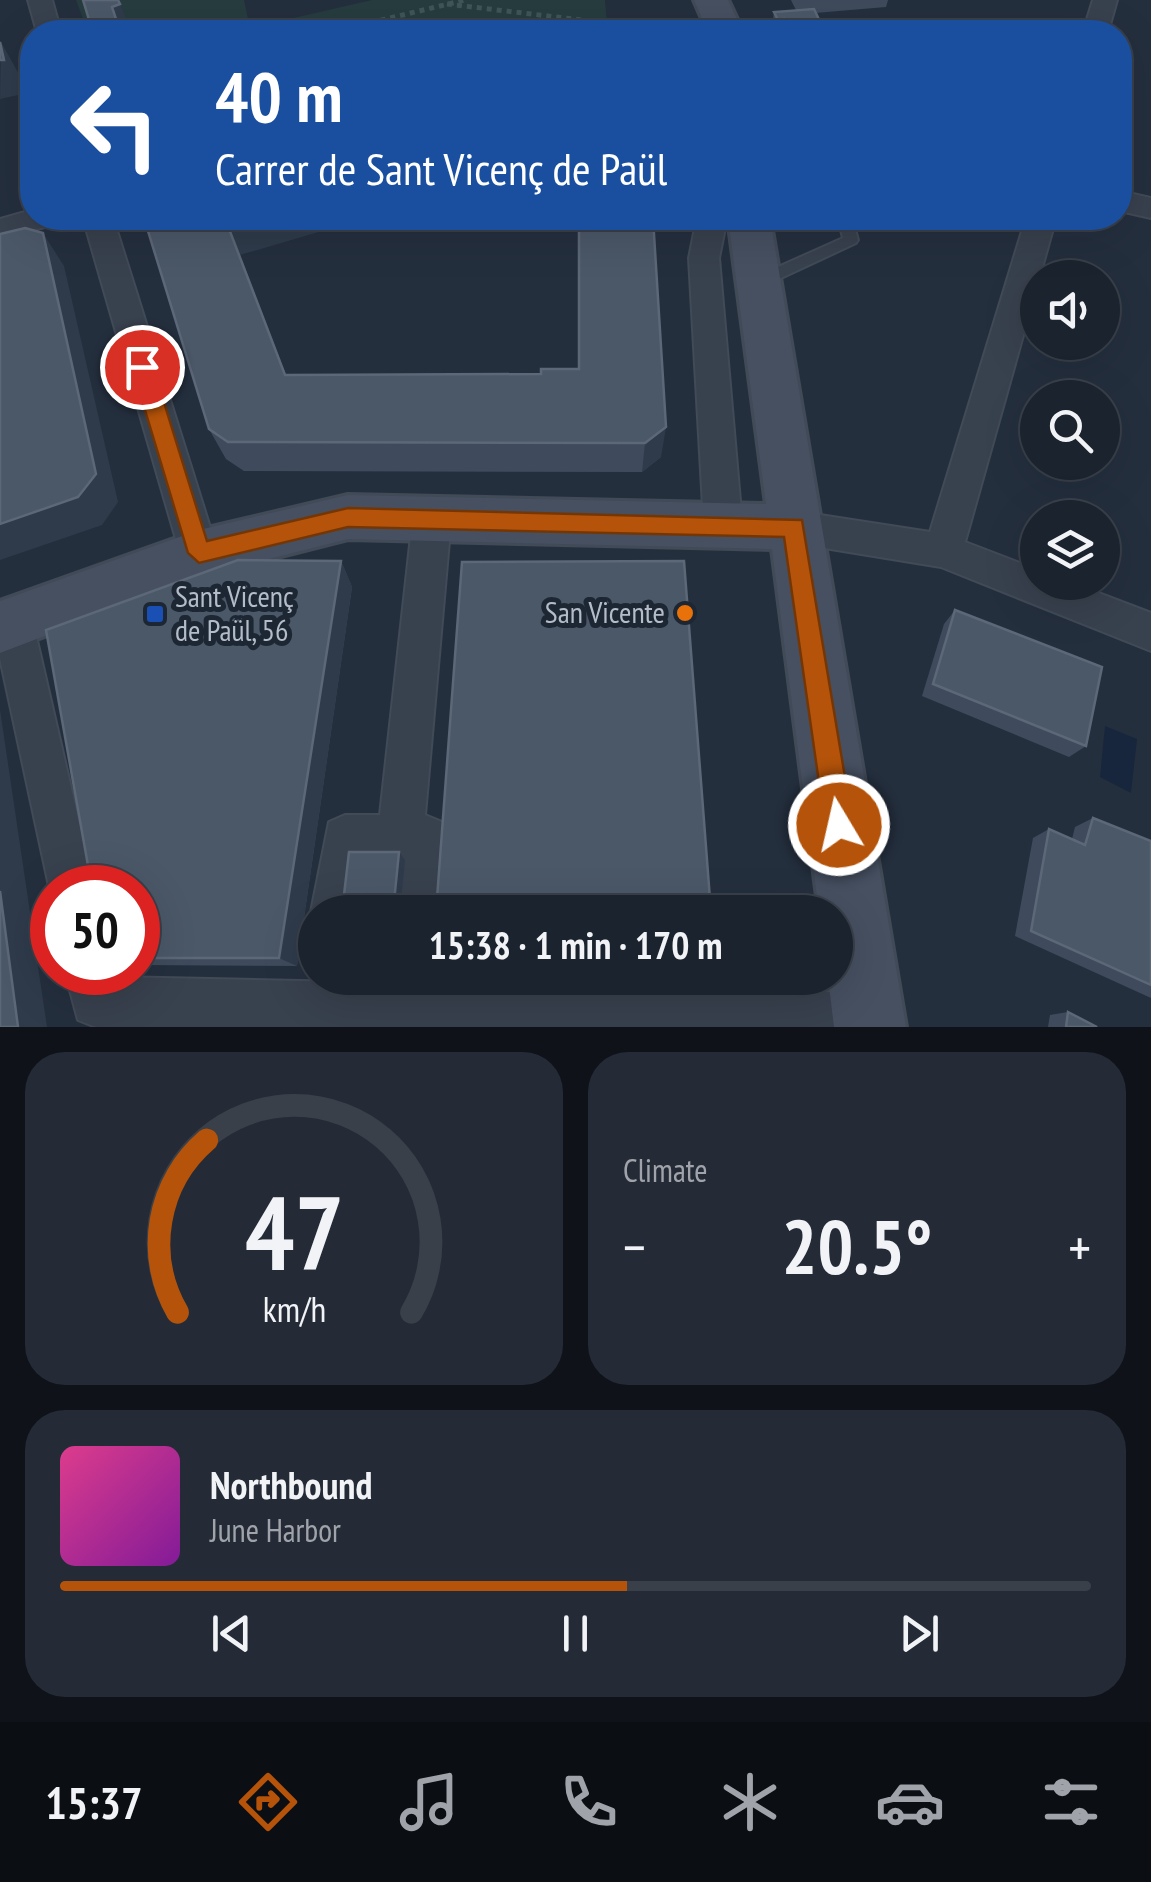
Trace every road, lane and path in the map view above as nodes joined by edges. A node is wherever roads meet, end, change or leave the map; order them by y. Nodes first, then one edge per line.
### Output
1 (465, 0) edge
2 (448, 4) junction
3 (382, 20) edge
4 (582, 20) edge
5 (102, 230) edge
6 (710, 230) edge
7 (751, 230) edge
8 (848, 230) edge
9 (1038, 230) edge
10 (761, 281) junction
11 (432, 518) junction
12 (723, 524) junction
13 (794, 527) junction
14 (943, 552) junction
15 (199, 553) junction
16 (6, 625) edge
17 (1151, 632) edge
18 (400, 837) junction
19 (65, 865) edge
20 (337, 895) edge
21 (421, 895) edge
22 (298, 994) edge
23 (95, 995) edge
24 (443, 995) edge
25 (869, 1023) edge

1 - 2 path
2 - 3 path
2 - 4 path
5 - 15 street
6 - 12 street
7 - 10 main road
8 - 10 lane
9 - 14 street
10 - 13 main road
11 - 12 main road
11 - 15 main road
11 - 18 street
12 - 13 main road
13 - 14 street
13 - 25 main road
14 - 17 street
15 - 16 main road
16 - 19 street
18 - 20 street
18 - 21 street
22 - 23 street
24 - 25 street

